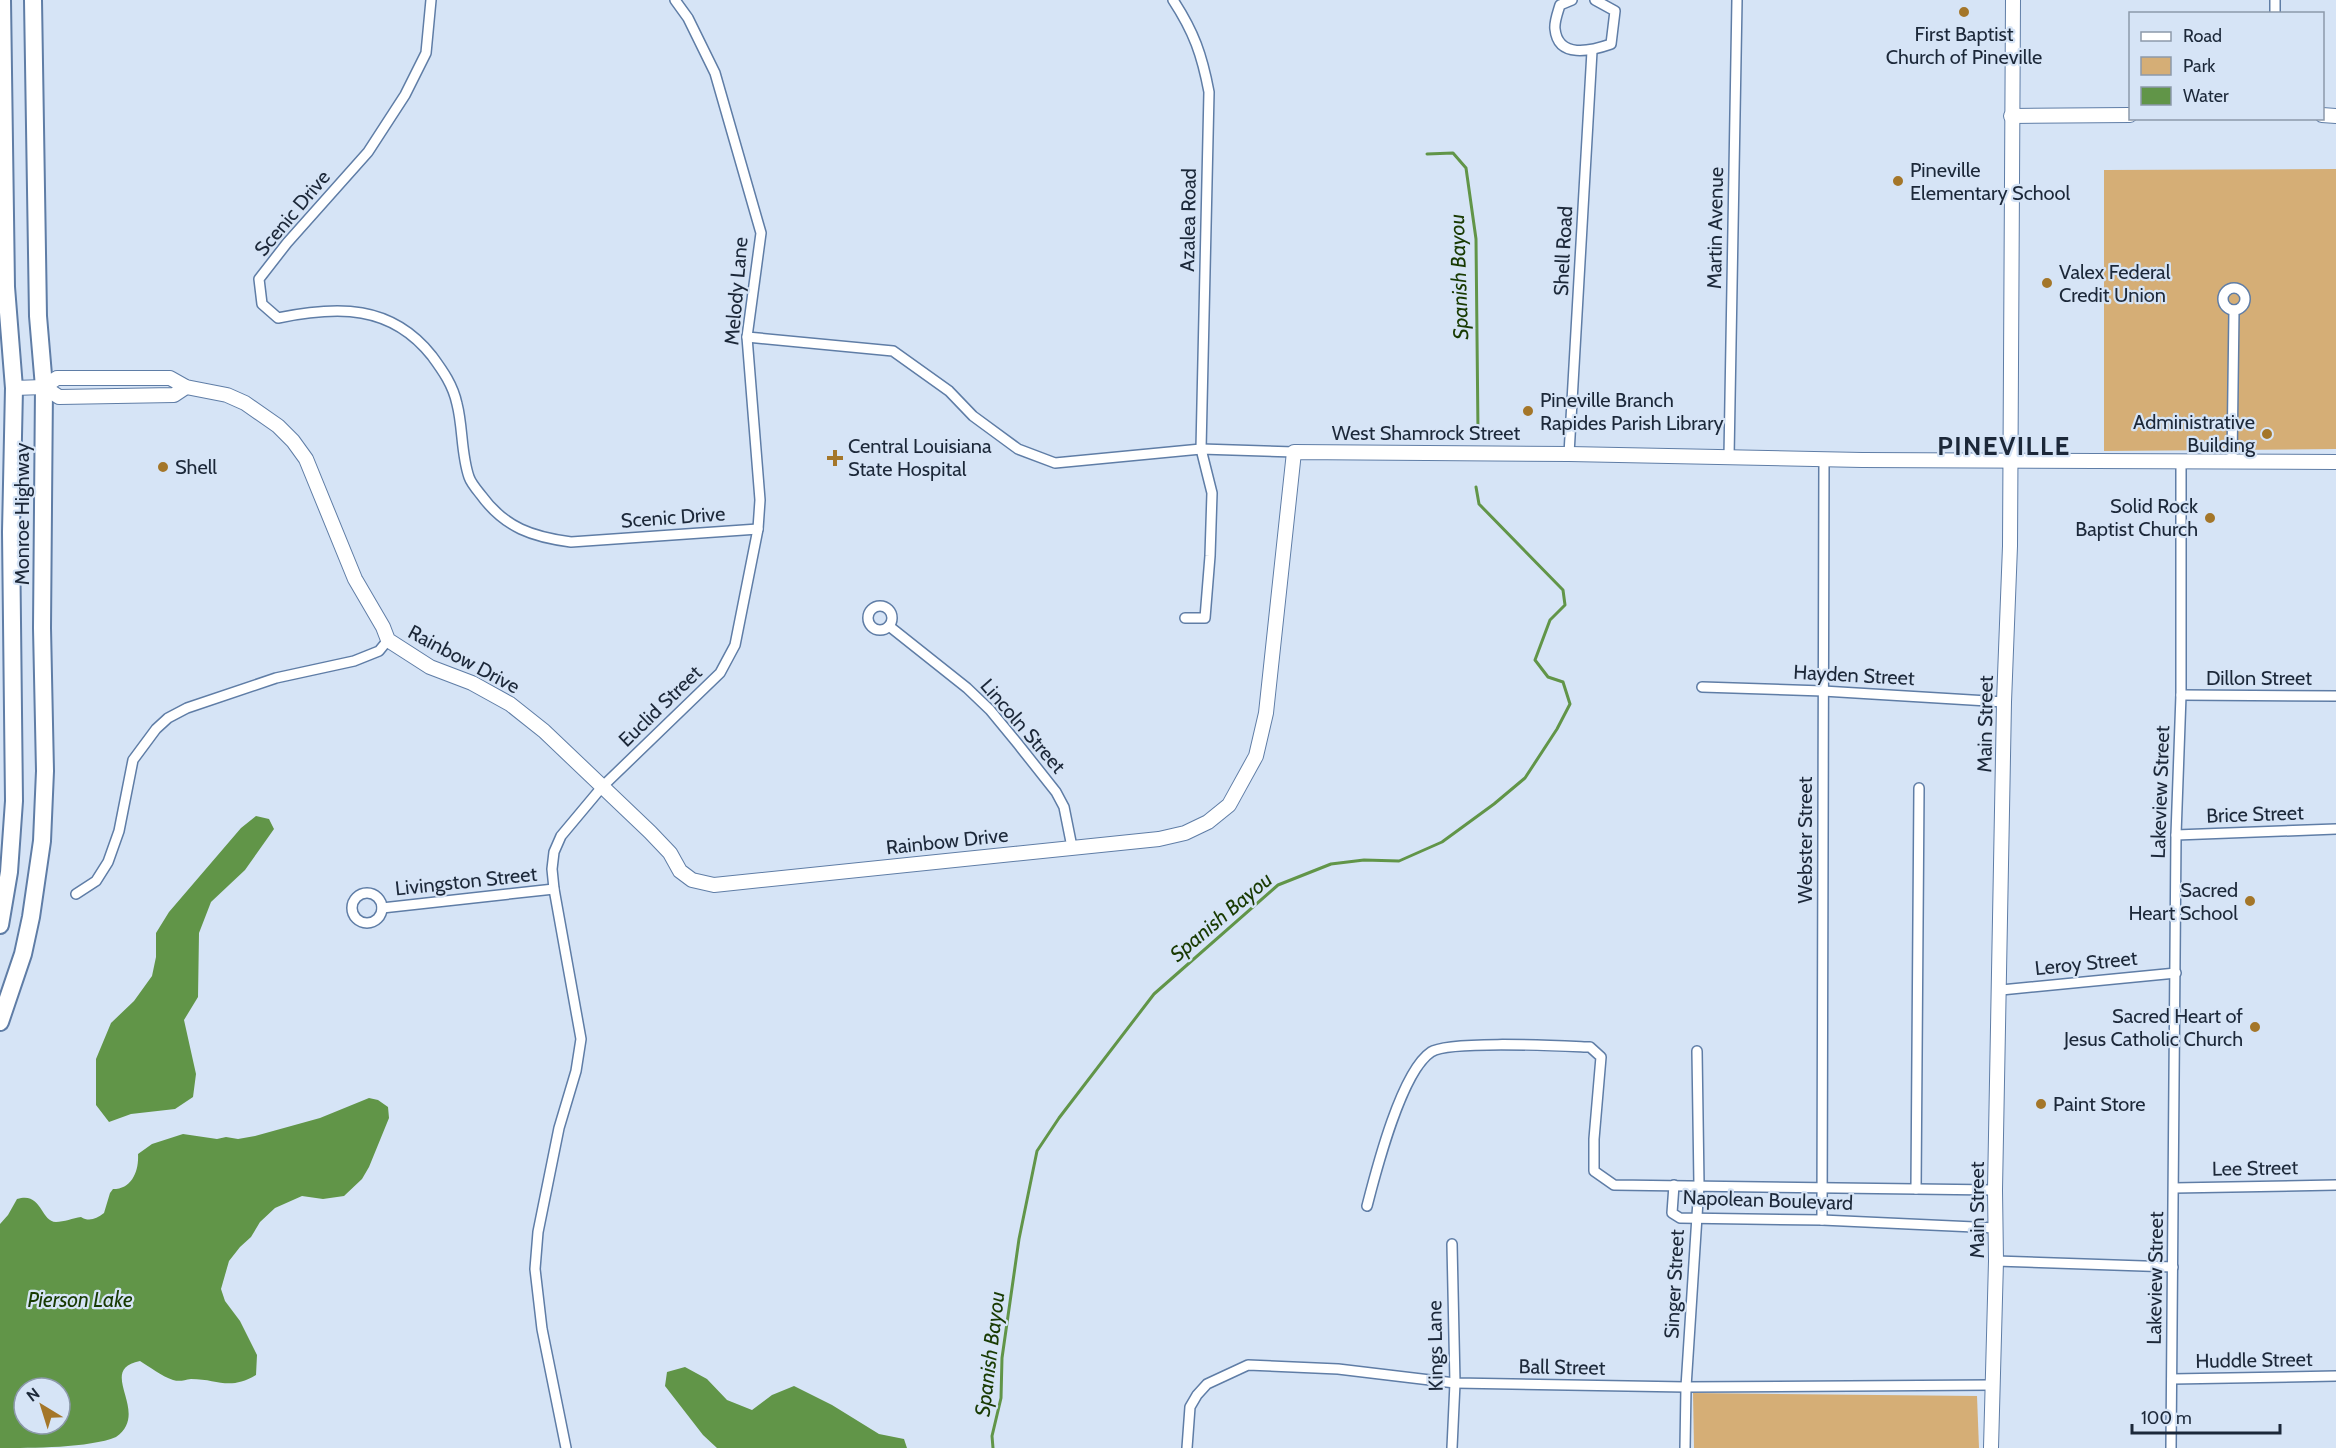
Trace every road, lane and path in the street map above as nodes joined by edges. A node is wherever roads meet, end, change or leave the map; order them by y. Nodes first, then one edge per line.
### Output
1 (2, 0) edge
2 (33, 0) edge
3 (431, 0) edge
4 (675, 0) edge
5 (1173, 0) edge
6 (1572, 0) edge
7 (1595, 0) edge
8 (1737, 0) edge
9 (2013, 0) edge
10 (1592, 51) junction
11 (2129, 115) edge
12 (2011, 116) junction
13 (2235, 310) dead end
14 (747, 337) junction
15 (44, 387) junction
16 (186, 387) junction
17 (14, 388) junction
18 (1201, 449) junction
19 (1294, 452) junction
20 (1569, 454) junction
21 (1729, 457) junction
22 (1824, 459) junction
23 (2010, 460) junction
24 (2181, 461) junction
25 (2232, 461) junction
26 (2336, 462) edge
27 (758, 529) junction
28 (1185, 618) dead end
29 (889, 626) dead end
30 (388, 640) junction
31 (1702, 687) dead end
32 (1823, 691) junction
33 (2181, 695) junction
34 (2336, 696) edge
35 (2004, 702) junction
36 (602, 787) junction
37 (1919, 788) dead end
38 (2336, 829) edge
39 (2176, 835) junction
40 (1072, 847) junction
41 (554, 889) junction
42 (76, 894) dead end
43 (382, 908) dead end
44 (0, 925) edge
45 (2176, 973) junction
46 (2001, 990) junction
47 (0, 1022) edge
48 (1697, 1051) dead end
49 (1674, 1185) junction
50 (1699, 1185) junction
51 (2336, 1185) edge
52 (1822, 1187) junction
53 (2174, 1188) junction
54 (1916, 1189) junction
55 (1995, 1190) junction
56 (1367, 1206) dead end
57 (1696, 1218) junction
58 (1822, 1220) junction
59 (1996, 1228) junction
60 (1452, 1244) dead end
61 (1996, 1261) junction
62 (2173, 1267) junction
63 (2336, 1376) edge
64 (2172, 1379) junction
65 (1455, 1383) junction
66 (1991, 1385) junction
67 (1686, 1387) junction
68 (566, 1448) edge
69 (1188, 1448) edge
70 (1452, 1448) edge
71 (1685, 1448) edge
72 (1991, 1448) edge
73 (2171, 1448) edge

1 - 17 highway, Monroe Highway
2 - 15 highway, Monroe Highway
3 - 27 street, Scenic Drive
4 - 14 street, Melody Lane
5 - 18 street, Azalea Road
6 - 10 street
7 - 10 street
8 - 21 street, Martin Avenue
9 - 12 street, Main Street
10 - 20 street, Shell Road
11 - 12 street
12 - 23 street, Main Street
13 - 25 street
14 - 18 street, West Shamrock Street
14 - 27 street, Melody Lane
15 - 16 street, Rainbow Drive
15 - 16 street, Rainbow Drive
15 - 17 street, Rainbow Drive
15 - 47 highway, Monroe Highway
16 - 30 street, Rainbow Drive
17 - 44 highway, Monroe Highway
18 - 19 street, West Shamrock Street
18 - 28 street, Azalea Road
19 - 20 street, West Shamrock Street
19 - 40 street, Rainbow Drive
20 - 21 street, West Shamrock Street
21 - 22 street, West Shamrock Street
22 - 23 street, West Shamrock Street
22 - 32 street, Webster Street
23 - 24 street, West Shamrock Street
23 - 35 street, Main Street
24 - 25 street, West Shamrock Street
24 - 33 street, Lakeview Street
25 - 26 street, West Shamrock Street
27 - 36 street, Euclid Street
29 - 40 street, Lincoln Street
30 - 36 street, Rainbow Drive
30 - 42 street, Rainbow Drive
31 - 32 street, Hayden Street
32 - 35 street, Hayden Street
32 - 52 street, Webster Street
33 - 34 street, Dillon Street
33 - 39 street, Lakeview Street
35 - 46 street, Main Street
36 - 40 street, Rainbow Drive
36 - 41 street, Euclid Street
37 - 54 street
38 - 39 street, Brice Street
39 - 45 street, Lakeview Street
41 - 43 street, Livingston Street
41 - 68 street, Euclid Street
45 - 46 street, Leroy Street
45 - 53 street, Lakeview Street
46 - 55 street, Main Street
48 - 50 street, Singer Street
49 - 50 street, Napolean Boulevard
49 - 56 street
49 - 57 street, Napolean Boulevard
50 - 52 street, Napolean Boulevard
50 - 57 street, Singer Street
51 - 53 street, Lee Street
52 - 54 street, Napolean Boulevard
52 - 58 street, Webster Street
53 - 62 street, Lakeview Street
54 - 55 street, Napolean Boulevard
55 - 59 street, Main Street
57 - 58 street, Napolean Boulevard
57 - 67 street, Singer Street
58 - 59 street, Napolean Boulevard
59 - 61 street, Main Street
60 - 65 street, Kings Lane
61 - 62 street
61 - 66 street, Main Street
62 - 64 street, Lakeview Street
63 - 64 street, Huddle Street
64 - 73 street, Lakeview Street
65 - 67 street, Ball Street
65 - 69 street, Ball Street
65 - 70 street, Kings Lane
66 - 67 street, Ball Street
66 - 72 street, Main Street
67 - 71 street, Singer Street

